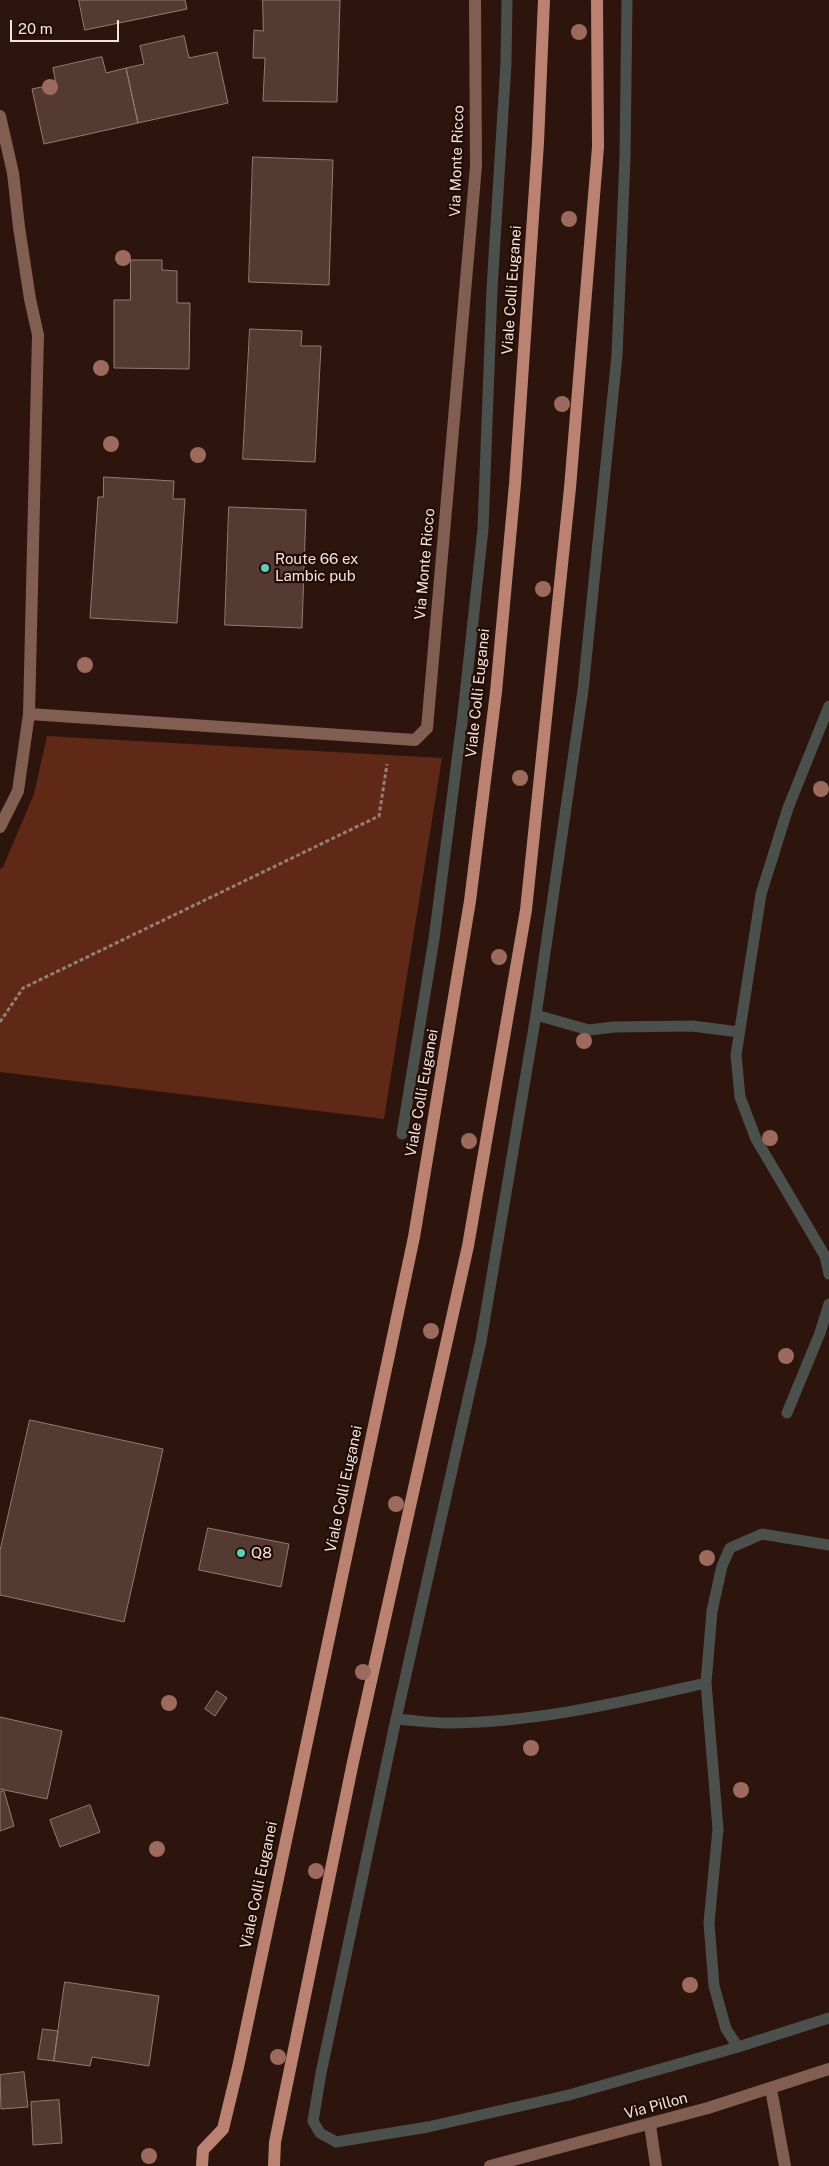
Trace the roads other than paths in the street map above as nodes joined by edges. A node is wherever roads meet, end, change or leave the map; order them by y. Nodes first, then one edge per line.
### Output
1 (475, 0) edge
2 (544, 0) edge
3 (597, 0) edge
4 (0, 116) edge
5 (29, 714) junction
6 (0, 827) edge
7 (829, 2069) edge
8 (771, 2089) junction
9 (650, 2125) junction
10 (202, 2166) edge
11 (274, 2166) edge
12 (490, 2166) edge
13 (656, 2166) edge
14 (785, 2166) edge

1 - 5 street, Via Monte Ricco
2 - 10 main road, Viale Colli Euganei
3 - 11 main road
4 - 5 street
5 - 6 street
7 - 8 street, Via Pillon
8 - 9 street, Via Pillon
8 - 14 street
9 - 12 street, Via Pillon
9 - 13 street

